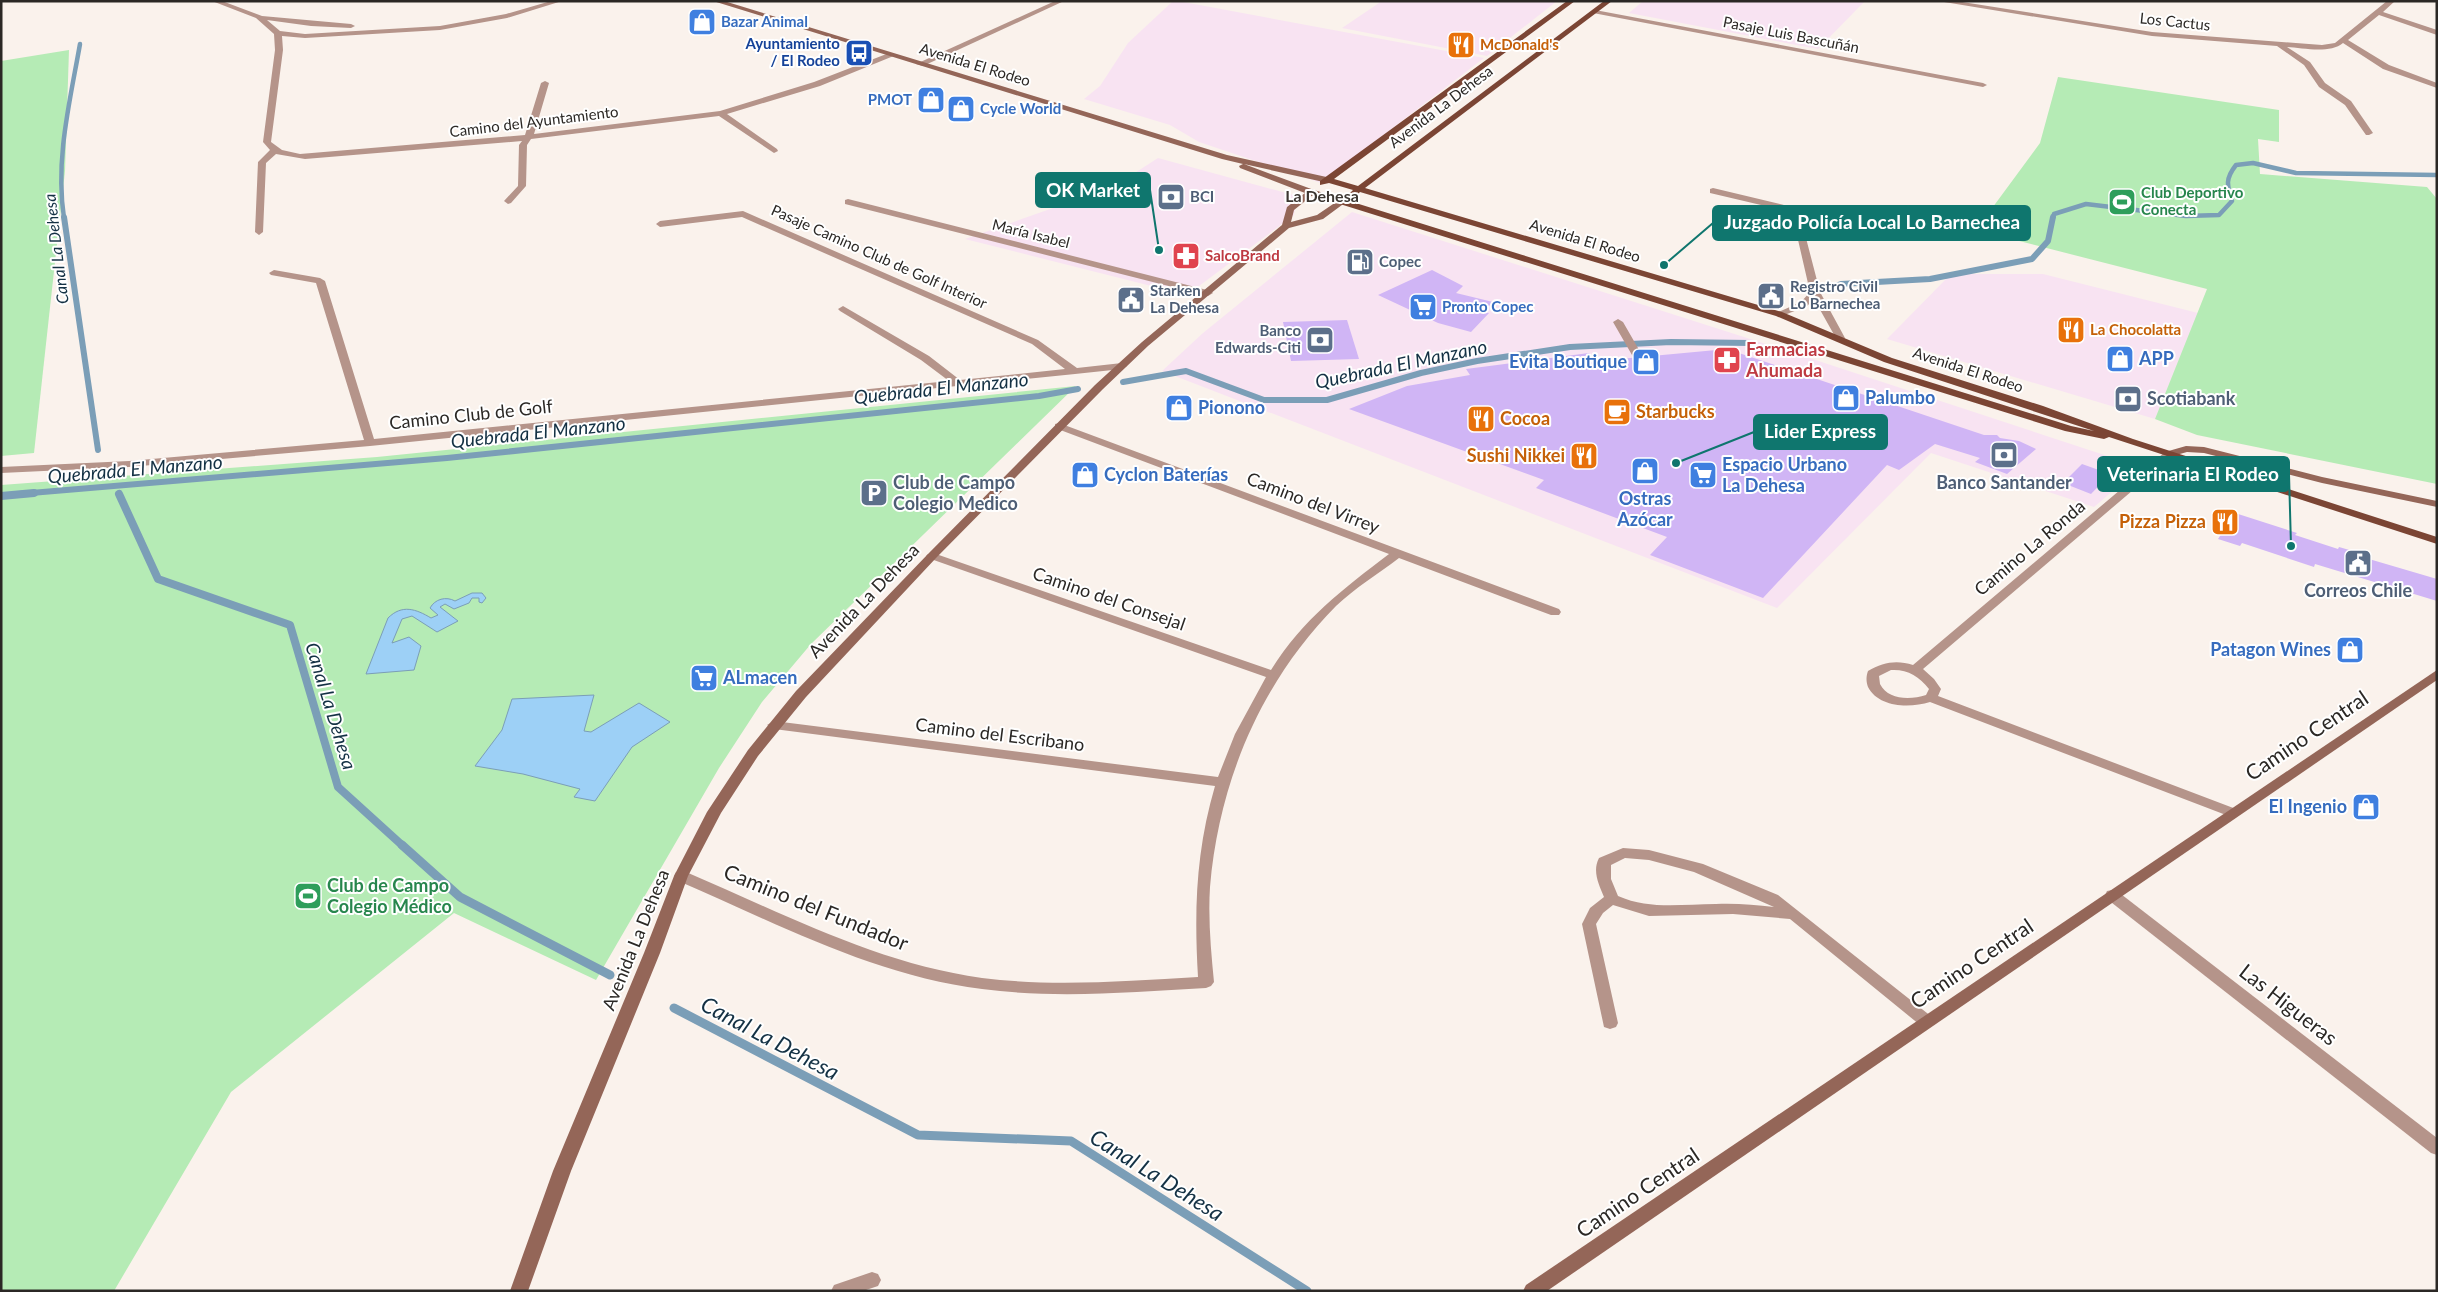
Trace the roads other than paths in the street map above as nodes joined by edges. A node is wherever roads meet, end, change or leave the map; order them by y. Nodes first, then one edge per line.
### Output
1 (215, 1) edge
2 (531, 1) edge
3 (558, 1) edge
4 (716, 1) edge
5 (1061, 1) edge
6 (1572, 1) edge
7 (1609, 1) edge
8 (1941, 1) edge
9 (2392, 1) edge
10 (1960, 3) edge
11 (1595, 12) junction
12 (2377, 12) junction
13 (258, 17) junction
14 (278, 33) junction
15 (2437, 33) edge
16 (331, 35) junction
17 (2343, 40) junction
18 (2279, 45) junction
19 (286, 47) junction
20 (892, 55) junction
21 (920, 64) junction
22 (545, 84) dead end
23 (1983, 85) dead end
24 (2437, 86) edge
25 (721, 113) junction
26 (2369, 133) dead end
27 (529, 138) junction
28 (275, 150) junction
29 (774, 150) dead end
30 (1224, 157) junction
31 (1328, 180) junction
32 (1359, 189) junction
33 (1713, 191) dead end
34 (1311, 192) junction
35 (508, 201) dead end
36 (848, 202) dead end
37 (1342, 202) junction
38 (660, 224) dead end
39 (1286, 226) junction
40 (259, 232) dead end
41 (1526, 239) junction
42 (1495, 250) junction
43 (274, 273) dead end
44 (1815, 292) junction
45 (1208, 293) junction
46 (842, 309) dead end
47 (1779, 314) junction
48 (1618, 322) dead end
49 (1840, 338) junction
50 (1633, 348) dead end
51 (1122, 366) junction
52 (1075, 371) junction
53 (958, 383) junction
54 (1059, 426) junction
55 (2129, 441) junction
56 (370, 443) junction
57 (2169, 454) junction
58 (1, 470) edge
59 (2437, 504) edge
60 (2437, 541) edge
61 (1398, 553) junction
62 (932, 556) junction
63 (1555, 612) dead end
64 (1916, 669) junction
65 (2437, 674) edge
66 (1274, 675) junction
67 (1931, 698) junction
68 (774, 726) junction
69 (1222, 782) junction
70 (2231, 812) junction
71 (681, 876) junction
72 (2112, 895) junction
73 (1612, 899) junction
74 (1794, 914) junction
75 (1926, 1021) junction
76 (1610, 1023) dead end
77 (2437, 1148) edge
78 (872, 1280) dead end
79 (519, 1291) edge
80 (840, 1291) edge
81 (1532, 1291) edge

1 - 13 street
2 - 13 street
3 - 16 street
4 - 20 main road, Avenida El Rodeo
5 - 21 street
6 - 31 main road, Avenida La Dehesa
7 - 11 main road, Avenida La Dehesa
8 - 10 street, Los Cactus
9 - 12 street, Los Cactus
10 - 18 street, Los Cactus
11 - 23 street, Pasaje Luis Bascuñán
11 - 32 main road, Avenida La Dehesa
12 - 15 street
12 - 17 street, Los Cactus
13 - 14 street
14 - 16 street
14 - 19 street
16 - 19 street
17 - 18 street, Los Cactus
17 - 24 street
18 - 26 street
19 - 28 street
20 - 21 main road, Avenida El Rodeo
20 - 25 street, Camino del Ayuntamiento
21 - 30 main road, Avenida El Rodeo
22 - 27 street
25 - 27 street, Camino del Ayuntamiento
25 - 29 street
27 - 28 street, Camino del Ayuntamiento
27 - 35 street
28 - 40 street
30 - 31 main road, Avenida El Rodeo
30 - 34 main road, Avenida El Rodeo
31 - 32 main road, Avenida El Rodeo
31 - 34 main road, Avenida La Dehesa
32 - 37 main road, Avenida La Dehesa
32 - 41 main road, Avenida El Rodeo
33 - 44 street
34 - 37 main road, Avenida El Rodeo
34 - 39 main road, Avenida La Dehesa
36 - 45 street, María Isabel
37 - 39 main road, Avenida La Dehesa
37 - 42 main road, Avenida El Rodeo
38 - 52 street, Pasaje Camino Club de Golf Interior
39 - 45 main road, Avenida La Dehesa
41 - 42 main road
41 - 47 main road, Avenida El Rodeo
42 - 55 main road, Avenida El Rodeo
43 - 56 street
44 - 47 street
44 - 49 street
45 - 51 main road, Avenida La Dehesa
46 - 53 street
47 - 49 main road, Avenida El Rodeo
48 - 50 street
49 - 55 main road, Avenida El Rodeo
51 - 52 street, Camino Club de Golf
51 - 54 main road, Avenida La Dehesa
52 - 53 street, Camino Club de Golf
53 - 56 street, Camino Club de Golf
54 - 61 street, Camino del Virrey
54 - 62 main road, Avenida La Dehesa
55 - 57 main road, Avenida El Rodeo
56 - 58 street, Camino Club de Golf
57 - 59 main road, Avenida El Rodeo
57 - 60 main road, Avenida El Rodeo
57 - 64 street, Camino La Ronda
61 - 63 street, Camino del Virrey
61 - 66 street
62 - 66 street, Camino del Consejal
62 - 68 main road, Avenida La Dehesa
64 - 67 street
64 - 67 street
65 - 70 main road, Camino Central
66 - 69 street
67 - 70 street
68 - 69 street, Camino del Escribano
68 - 71 main road, Avenida La Dehesa
69 - 71 street, Camino del Fundador
70 - 72 main road, Camino Central
71 - 79 main road, Avenida La Dehesa
72 - 75 main road, Camino Central
72 - 77 street, Las Higueras
73 - 74 street
73 - 74 street
73 - 76 street
74 - 75 street
75 - 81 main road, Camino Central
78 - 80 street

